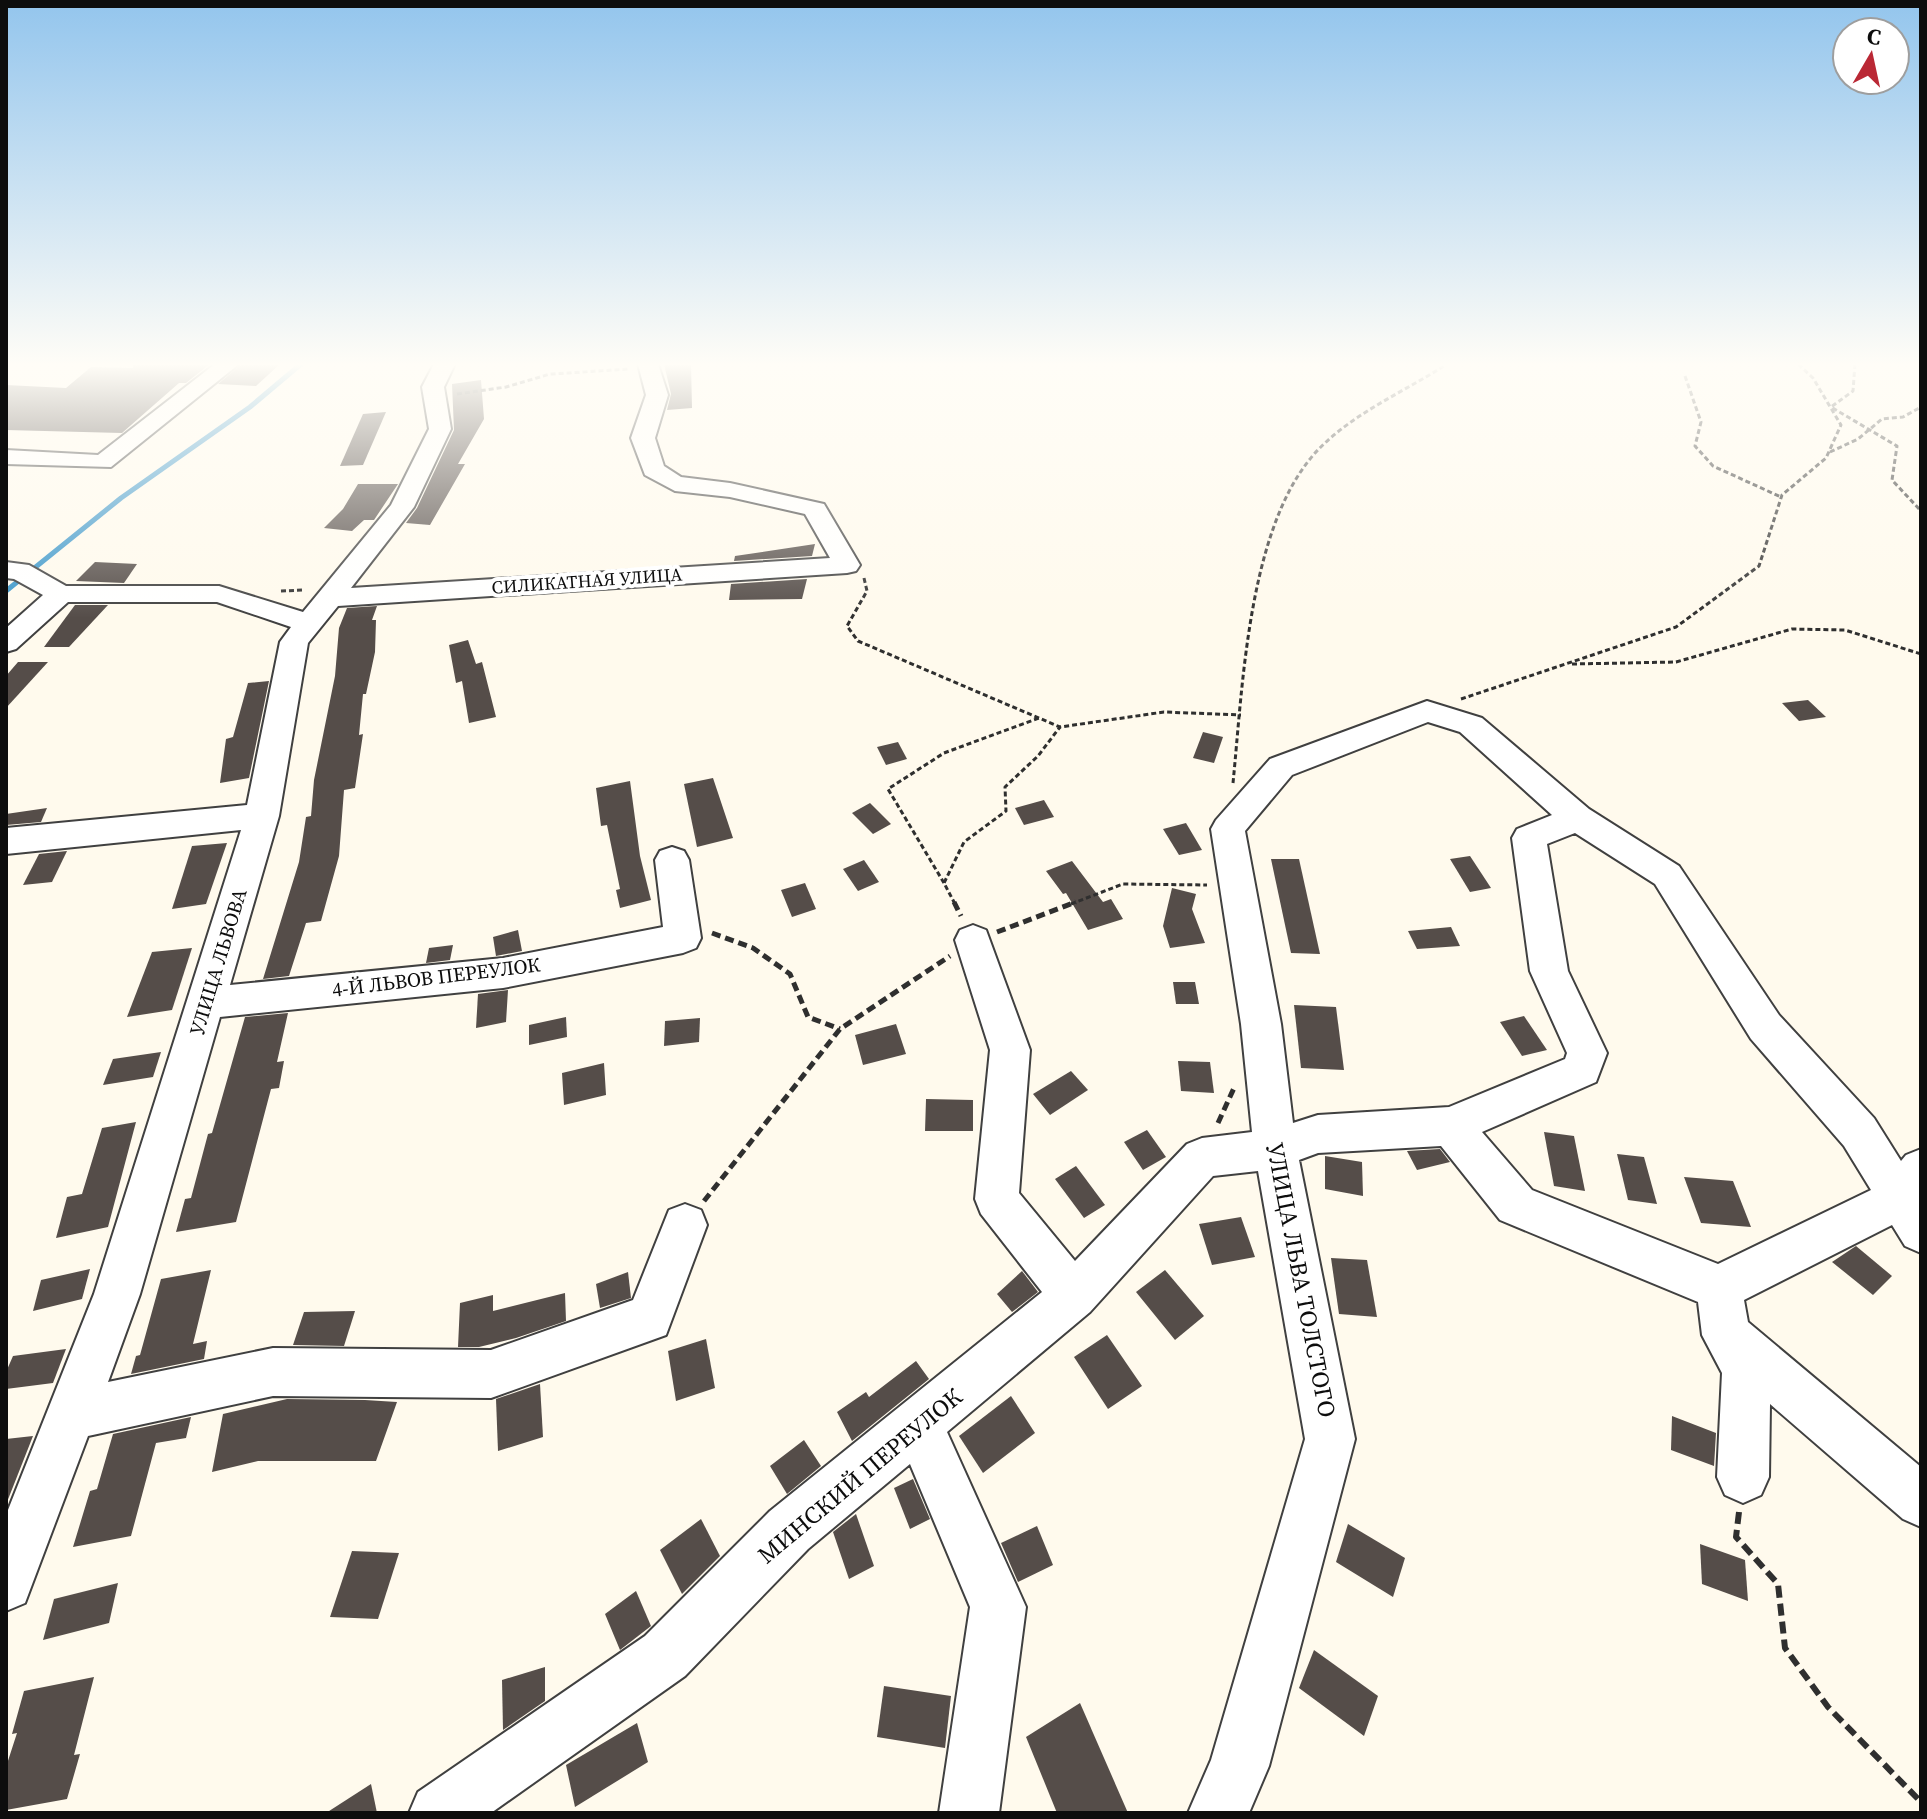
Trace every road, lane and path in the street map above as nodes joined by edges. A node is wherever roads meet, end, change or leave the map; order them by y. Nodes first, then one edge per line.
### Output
1 (120, 449) edge
2 (430, 449) edge
3 (646, 449) edge
4 (1320, 449) edge
5 (1698, 449) edge
6 (1830, 449) edge
7 (1837, 449) edge
8 (1897, 449) edge
9 (1828, 453) junction
10 (6, 457) edge
11 (1781, 497) junction
12 (1921, 511) edge
13 (357, 562) junction
14 (847, 565) junction
15 (6, 570) edge
16 (281, 591) dead end
17 (61, 594) junction
18 (318, 610) junction
19 (6, 643) edge
20 (1921, 654) edge
21 (1567, 664) junction
22 (1427, 711) junction
23 (1241, 715) junction
24 (1039, 718) junction
25 (1060, 727) junction
26 (262, 816) junction
27 (1577, 818) junction
28 (1228, 829) junction
29 (6, 841) edge
30 (672, 860) dead end
31 (944, 883) junction
32 (1237, 886) junction
33 (683, 938) junction
34 (973, 940) junction
35 (205, 1003) junction
36 (840, 1029) junction
37 (1238, 1080) dead end
38 (1451, 1126) junction
39 (1275, 1149) junction
40 (1202, 1158) junction
41 (1914, 1199) edge
42 (685, 1225) joint
43 (1719, 1288) junction
44 (1074, 1296) junction
45 (1726, 1335) junction
46 (71, 1415) junction
47 (918, 1424) junction
48 (1743, 1477) joint
49 (1921, 1501) edge
50 (6, 1584) edge
51 (1921, 1802) edge
52 (439, 1813) edge
53 (969, 1813) edge
54 (1218, 1813) edge

1 - 10 street
2 - 13 street, УЛИЦА ЛЬВОВА
3 - 14 street
4 - 23 path
5 - 11 path
6 - 9 path
7 - 9 path
8 - 12 path
9 - 11 path
11 - 21 path
13 - 16 path
13 - 18 street, УЛИЦА ЛЬВОВА
14 - 18 street, СИЛИКАТНАЯ УЛИЦА
14 - 24 path
15 - 17 street
17 - 18 street, СИЛИКАТНАЯ УЛИЦА
17 - 19 street
18 - 26 street, УЛИЦА ЛЬВОВА
20 - 21 path
21 - 22 path
22 - 27 street
22 - 28 street
23 - 25 path
23 - 28 path
24 - 25 path
24 - 31 path
25 - 31 path
26 - 29 street
26 - 35 street, УЛИЦА ЛЬВОВА
27 - 38 street
27 - 41 street
28 - 32 street, УЛИЦА ЛЬВА ТОЛСТОГО
30 - 33 street
31 - 34 path
32 - 34 path
32 - 39 street, УЛИЦА ЛЬВА ТОЛСТОГО
33 - 35 street, 4-Й ЛЬВОВ ПЕРЕУЛОК
33 - 36 path
34 - 36 path
34 - 44 street
35 - 46 street, УЛИЦА ЛЬВОВА
36 - 42 path
37 - 40 path
38 - 39 street
38 - 43 street
39 - 40 street
39 - 54 street, УЛИЦА ЛЬВА ТОЛСТОГО
40 - 44 street, МИНСКИЙ ПЕРЕУЛОК
41 - 43 street
42 - 46 street
43 - 45 street
44 - 47 street, МИНСКИЙ ПЕРЕУЛОК
45 - 48 street
45 - 49 street
46 - 50 street, УЛИЦА ЛЬВОВА
47 - 52 street, МИНСКИЙ ПЕРЕУЛОК
47 - 53 street
48 - 51 path

